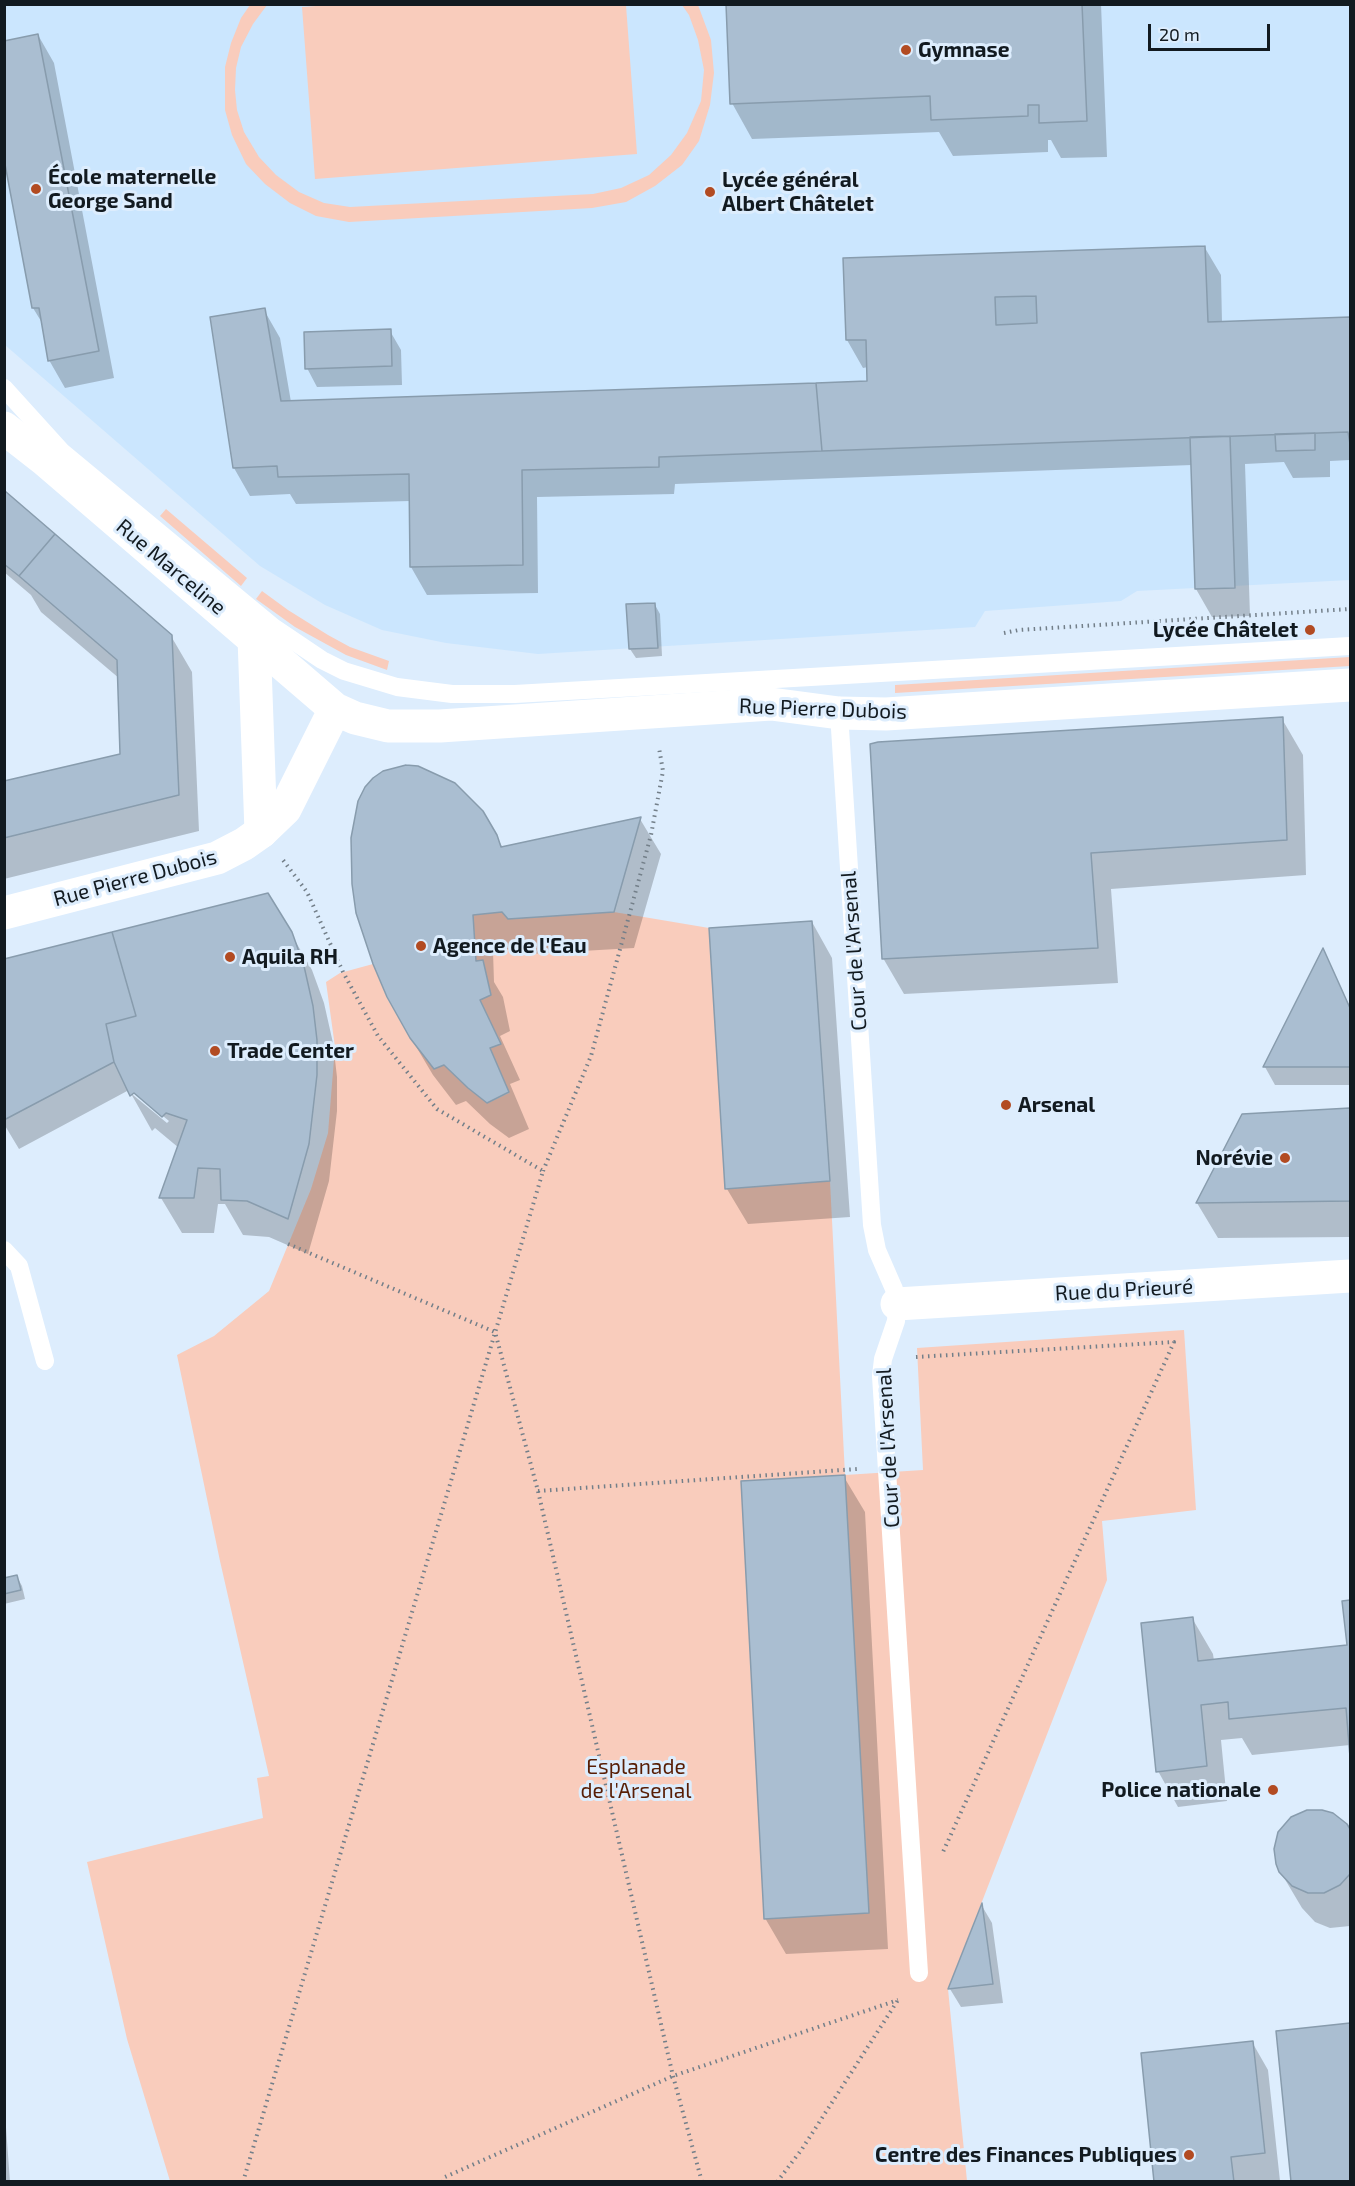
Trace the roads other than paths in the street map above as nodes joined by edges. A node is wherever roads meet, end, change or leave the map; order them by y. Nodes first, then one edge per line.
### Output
1 (4, 388) edge
2 (4, 428) edge
3 (254, 638) junction
4 (1350, 646) edge
5 (1350, 685) edge
6 (335, 709) junction
7 (839, 713) junction
8 (261, 832) junction
9 (4, 913) edge
10 (4, 1250) edge
11 (1350, 1276) edge
12 (897, 1304) junction
13 (45, 1361) dead end
14 (919, 1973) dead end

1 - 4 lane
2 - 3 street, Rue Marceline
3 - 6 street, Rue Marceline
3 - 8 street
5 - 7 street, Rue Pierre Dubois
6 - 7 street, Rue Pierre Dubois
6 - 8 street, Rue Pierre Dubois
7 - 12 lane, Cour de l'Arsenal
8 - 9 street, Rue Pierre Dubois
10 - 13 lane
11 - 12 street, Rue du Prieuré
12 - 14 lane, Cour de l'Arsenal

